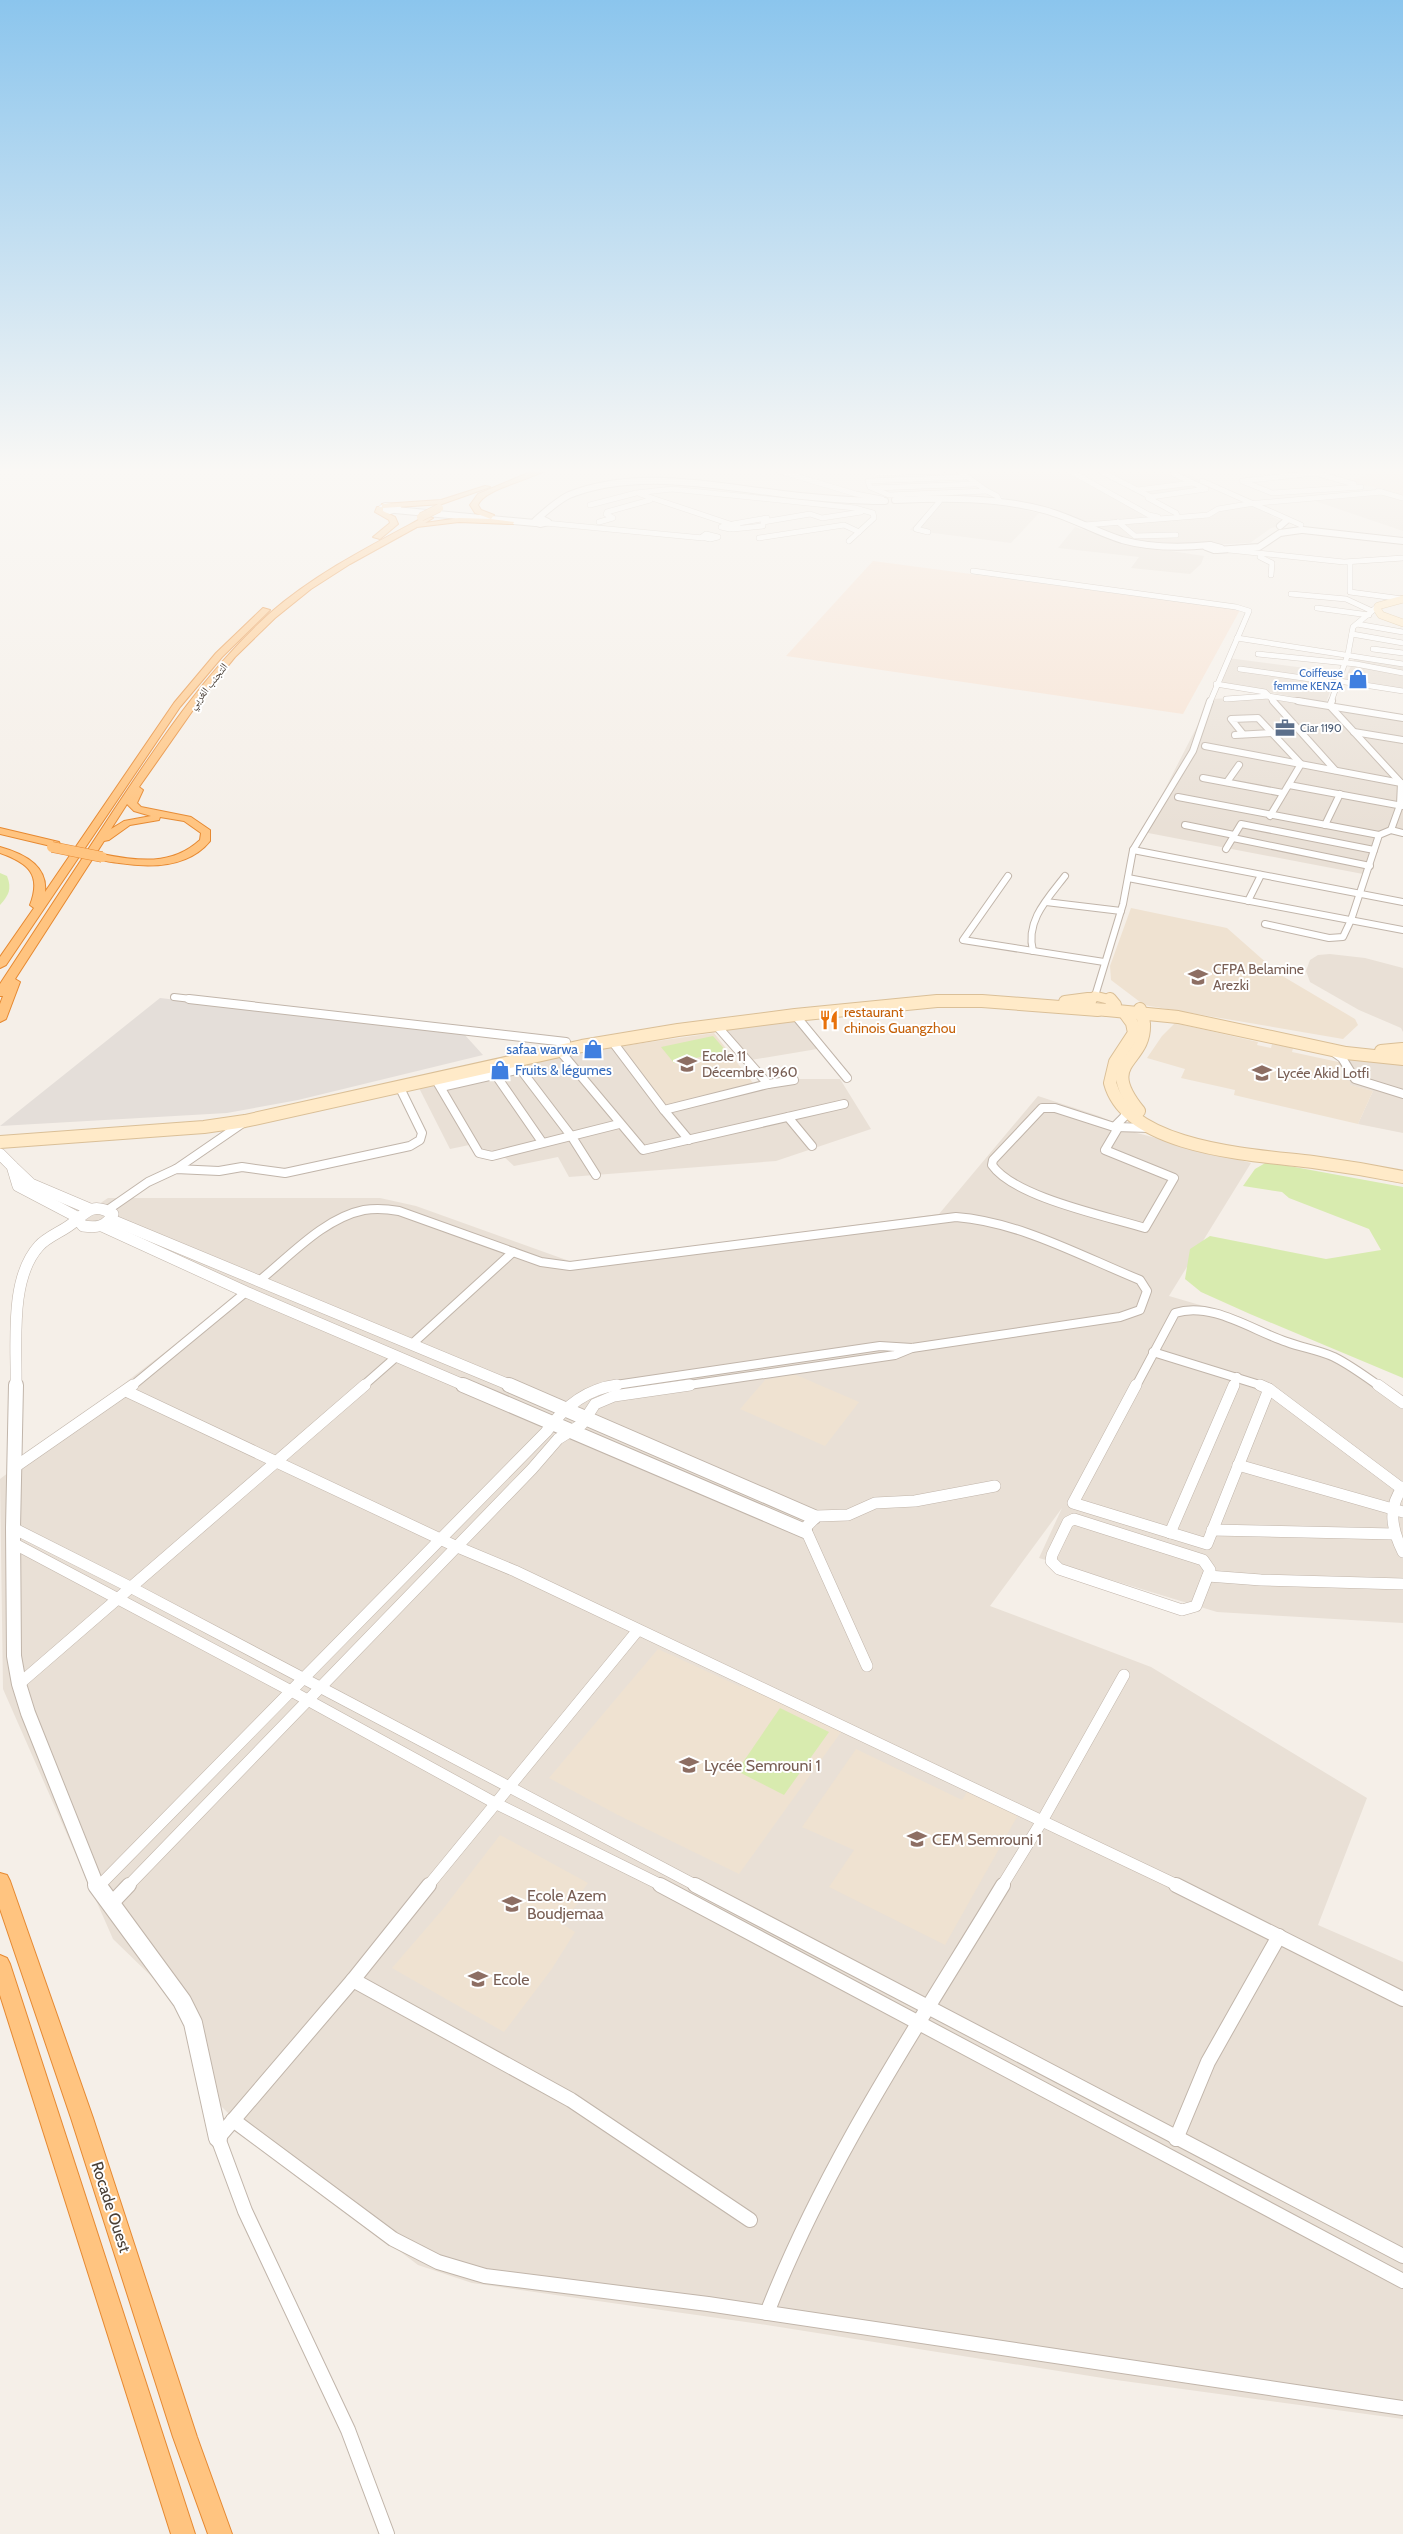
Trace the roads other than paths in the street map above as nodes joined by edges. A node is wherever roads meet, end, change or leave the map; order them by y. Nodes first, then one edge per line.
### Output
1 (296, 589) edge
2 (310, 589) edge
3 (1107, 589) edge
4 (1350, 589) edge
5 (1291, 594) dead end
6 (1403, 599) edge
7 (1317, 608) dead end
8 (1373, 611) junction
9 (1403, 623) edge
10 (1357, 624) junction
11 (1403, 632) edge
12 (1352, 634) junction
13 (1237, 638) junction
14 (1261, 642) junction
15 (1403, 643) edge
16 (1373, 649) dead end
17 (1348, 654) junction
18 (1403, 654) edge
19 (1257, 656) joint
20 (1345, 663) junction
21 (1266, 664) dead end
22 (1403, 664) edge
23 (1240, 669) dead end
24 (1310, 670) dead end
25 (1262, 672) junction
26 (1403, 674) edge
27 (1306, 678) junction
28 (1338, 682) junction
29 (1216, 684) junction
30 (1403, 691) edge
31 (1269, 696) junction
32 (1226, 699) dead end
33 (1330, 706) junction
34 (1403, 718) edge
35 (1354, 732) junction
36 (1272, 733) junction
37 (1243, 734) junction
38 (1235, 735) dead end
39 (1403, 740) edge
40 (1205, 746) dead end
41 (150, 764) junction
42 (1301, 764) junction
43 (1239, 765) dead end
44 (1335, 770) junction
45 (1204, 778) dead end
46 (1228, 782) junction
47 (1403, 782) edge
48 (1289, 784) junction
49 (1283, 793) junction
50 (1340, 794) junction
51 (1178, 797) dead end
52 (1401, 806) edge
53 (1270, 816) junction
54 (1185, 825) dead end
55 (1325, 825) junction
56 (1391, 830) junction
57 (0, 831) edge
58 (1403, 833) edge
59 (1379, 835) junction
60 (0, 836) edge
61 (1233, 836) junction
62 (53, 845) junction
63 (1226, 849) dead end
64 (0, 850) edge
65 (1132, 850) junction
66 (1374, 850) junction
67 (103, 856) junction
68 (88, 858) junction
69 (1370, 866) junction
70 (1261, 875) junction
71 (1008, 876) dead end
72 (1065, 876) dead end
73 (1128, 878) junction
74 (1361, 894) junction
75 (1248, 901) junction
76 (1046, 902) junction
77 (1403, 902) edge
78 (1121, 911) junction
79 (1352, 920) junction
80 (1265, 924) dead end
81 (1403, 930) edge
82 (19, 937) junction
83 (1032, 951) junction
84 (24, 957) junction
85 (1, 961) edge
86 (1104, 962) junction
87 (1097, 983) joint
88 (0, 993) edge
89 (174, 997) dead end
90 (1100, 998) junction
91 (1102, 1010) junction
92 (1141, 1011) junction
93 (1124, 1012) junction
94 (794, 1015) junction
95 (1178, 1017) junction
96 (0, 1019) edge
97 (716, 1025) junction
98 (1144, 1034) junction
99 (612, 1041) junction
100 (563, 1047) junction
101 (1329, 1049) junction
102 (1403, 1053) edge
103 (518, 1065) junction
104 (495, 1074) junction
105 (846, 1078) dead end
106 (794, 1080) dead end
107 (439, 1084) junction
108 (768, 1084) junction
109 (400, 1088) junction
110 (1403, 1094) edge
111 (844, 1104) dead end
112 (664, 1110) junction
113 (1127, 1110) junction
114 (788, 1117) junction
115 (245, 1121) junction
116 (619, 1124) junction
117 (1116, 1128) junction
118 (1152, 1128) junction
119 (0, 1134) edge
120 (572, 1137) junction
121 (689, 1140) junction
122 (0, 1142) edge
123 (542, 1142) junction
124 (812, 1146) dead end
125 (0, 1154) edge
126 (12, 1166) junction
127 (176, 1169) junction
128 (1403, 1170) edge
129 (596, 1174) dead end
130 (1403, 1177) edge
131 (90, 1209) junction
132 (108, 1218) junction
133 (78, 1219) junction
134 (88, 1228) junction
135 (513, 1252) junction
136 (29, 1261) junction
137 (261, 1281) junction
138 (246, 1293) junction
139 (400, 1340) junction
140 (417, 1346) junction
141 (912, 1348) junction
142 (1153, 1352) junction
143 (396, 1357) junction
144 (1237, 1377) junction
145 (1269, 1389) junction
146 (126, 1391) junction
147 (1403, 1403) edge
148 (565, 1409) junction
149 (586, 1417) junction
150 (551, 1424) junction
151 (569, 1432) junction
152 (278, 1462) junction
153 (1238, 1464) junction
154 (15, 1467) junction
155 (995, 1486) dead end
156 (1402, 1488) edge
157 (1392, 1509) junction
158 (1403, 1512) edge
159 (814, 1517) junction
160 (13, 1528) junction
161 (1212, 1530) junction
162 (805, 1531) junction
163 (1170, 1533) junction
164 (1394, 1534) junction
165 (442, 1540) junction
166 (13, 1543) junction
167 (455, 1546) junction
168 (1403, 1552) edge
169 (1208, 1576) junction
170 (1403, 1584) edge
171 (132, 1588) junction
172 (119, 1600) junction
173 (638, 1630) junction
174 (867, 1666) dead end
175 (1124, 1675) dead end
176 (305, 1679) junction
177 (19, 1684) junction
178 (320, 1687) junction
179 (293, 1692) junction
180 (308, 1700) junction
181 (508, 1787) junction
182 (495, 1803) junction
183 (1042, 1821) junction
184 (0, 1881) edge
185 (98, 1888) junction
186 (110, 1906) junction
187 (1279, 1936) junction
188 (0, 1964) edge
189 (353, 1980) junction
190 (1403, 1999) edge
191 (927, 2008) junction
192 (918, 2023) junction
193 (233, 2120) junction
194 (218, 2138) junction
195 (1176, 2139) junction
196 (750, 2220) dead end
197 (1403, 2256) edge
198 (1403, 2281) edge
199 (767, 2314) junction
200 (1403, 2408) edge
201 (183, 2534) edge
202 (220, 2534) edge
203 (387, 2534) edge

1 - 82 highway, التجنب الغربي
2 - 41 highway, التجنب الغربي
3 - 13 street
4 - 6 street
5 - 8 street
6 - 8 main road
7 - 8 street
8 - 9 main road
8 - 10 street
10 - 11 street
10 - 12 street
12 - 15 street
12 - 17 street
13 - 14 street
13 - 29 street
14 - 17 street
14 - 19 street
16 - 18 street
17 - 20 street
17 - 22 street
19 - 20 street
20 - 26 street
20 - 28 street
21 - 25 street
23 - 25 street
24 - 27 street
25 - 27 street
27 - 28 street
28 - 30 street
28 - 33 street
29 - 31 street
29 - 65 street
31 - 32 street
31 - 33 street
31 - 44 street
33 - 34 street
33 - 35 street
35 - 39 street
35 - 47 street
36 - 37 street
36 - 37 street
36 - 42 street
37 - 38 street
40 - 42 street
41 - 67 highway
41 - 68 highway, التجنب الغربي
42 - 44 street
42 - 48 street
43 - 46 street
44 - 47 street
45 - 46 street
46 - 49 street
47 - 52 street
48 - 49 street
48 - 50 street
49 - 53 street
50 - 52 street
50 - 55 street
51 - 53 street
52 - 56 street
53 - 55 street
54 - 61 street
55 - 59 street
56 - 58 street
56 - 59 street
57 - 62 highway
59 - 66 street
60 - 62 highway
61 - 63 street
61 - 66 street
61 - 69 street
62 - 67 highway, bridge
64 - 82 highway
65 - 70 street
65 - 73 street
66 - 69 street
67 - 68 highway
68 - 84 highway, التجنب الغربي
69 - 74 street
70 - 74 street
70 - 75 street
71 - 83 street
72 - 76 street
73 - 75 street
73 - 78 street
74 - 77 street
74 - 79 street
75 - 79 street
76 - 78 street
76 - 83 street
78 - 86 street
79 - 80 street
79 - 81 street
82 - 85 highway, التجنب الغربي
83 - 86 street
84 - 88 highway, التجنب الغربي
84 - 96 highway
86 - 87 street
87 - 90 street
89 - 100 street
90 - 91 main road
90 - 91 main road
90 - 92 main road
90 - 100 main road
91 - 93 main road
91 - 94 main road
92 - 93 main road
92 - 95 main road
92 - 98 main road
93 - 113 main road
94 - 97 main road
94 - 105 street
95 - 98 main road
95 - 101 main road
97 - 99 main road
97 - 108 street
98 - 128 main road
99 - 100 main road
99 - 112 street
100 - 103 main road
100 - 116 street
100 - 119 main road
101 - 102 main road
101 - 110 street
103 - 104 street
103 - 107 main road
103 - 120 street
104 - 107 street
104 - 123 street
106 - 108 street
107 - 109 main road
107 - 123 street
108 - 112 street
109 - 115 main road
109 - 127 street
111 - 114 street
112 - 121 street
113 - 117 street
113 - 118 main road
114 - 121 street
114 - 124 street
115 - 122 main road
115 - 127 street
116 - 120 street
116 - 121 street
117 - 117 street
117 - 118 street
118 - 130 main road
120 - 123 street
120 - 129 street
125 - 126 street
126 - 131 street
126 - 133 street
127 - 132 street
131 - 132 street
131 - 133 street
132 - 134 street
132 - 137 street
132 - 138 street
133 - 134 street
133 - 136 street
134 - 136 street
135 - 137 street
135 - 140 street
135 - 141 street
136 - 154 street
137 - 138 street
137 - 138 street
137 - 139 street
138 - 143 street
138 - 146 street
139 - 140 street
139 - 143 street
140 - 143 street
140 - 148 street
141 - 148 street
141 - 149 street
142 - 144 street
142 - 147 street
142 - 163 street
143 - 150 street
143 - 152 street
144 - 145 street
144 - 163 street
145 - 153 street
145 - 156 street
146 - 152 street
146 - 154 street
148 - 149 street
148 - 150 street
149 - 151 street
149 - 159 street
150 - 151 street
150 - 165 street
151 - 162 street
151 - 167 street
152 - 165 street
152 - 171 street
153 - 157 street
153 - 161 street
154 - 160 street
155 - 159 street
156 - 157 street
157 - 158 street
157 - 164 street
159 - 162 street
160 - 166 street
160 - 171 street
161 - 163 street
161 - 164 street
162 - 174 street
164 - 168 street
165 - 167 street
165 - 176 street
166 - 172 street
166 - 177 street
167 - 173 street
167 - 178 street
169 - 169 street
169 - 170 street
171 - 172 street
171 - 176 street
172 - 177 street
172 - 179 street
173 - 181 street
173 - 183 street
175 - 183 street
176 - 178 street
176 - 179 street
177 - 185 street
178 - 180 street
178 - 181 street
179 - 180 street
179 - 185 street
180 - 182 street
180 - 186 street
181 - 182 street
181 - 191 street
182 - 189 street
182 - 192 street
183 - 187 street
183 - 191 street
184 - 202 highway, Rocade Ouest
185 - 186 street
186 - 194 street
187 - 190 street
187 - 195 street
188 - 201 highway, Rocade Ouest
189 - 193 street
189 - 196 street
191 - 192 street
191 - 195 street
192 - 198 street
192 - 199 street
193 - 194 street
193 - 199 street
194 - 203 street
195 - 197 street
199 - 200 street

